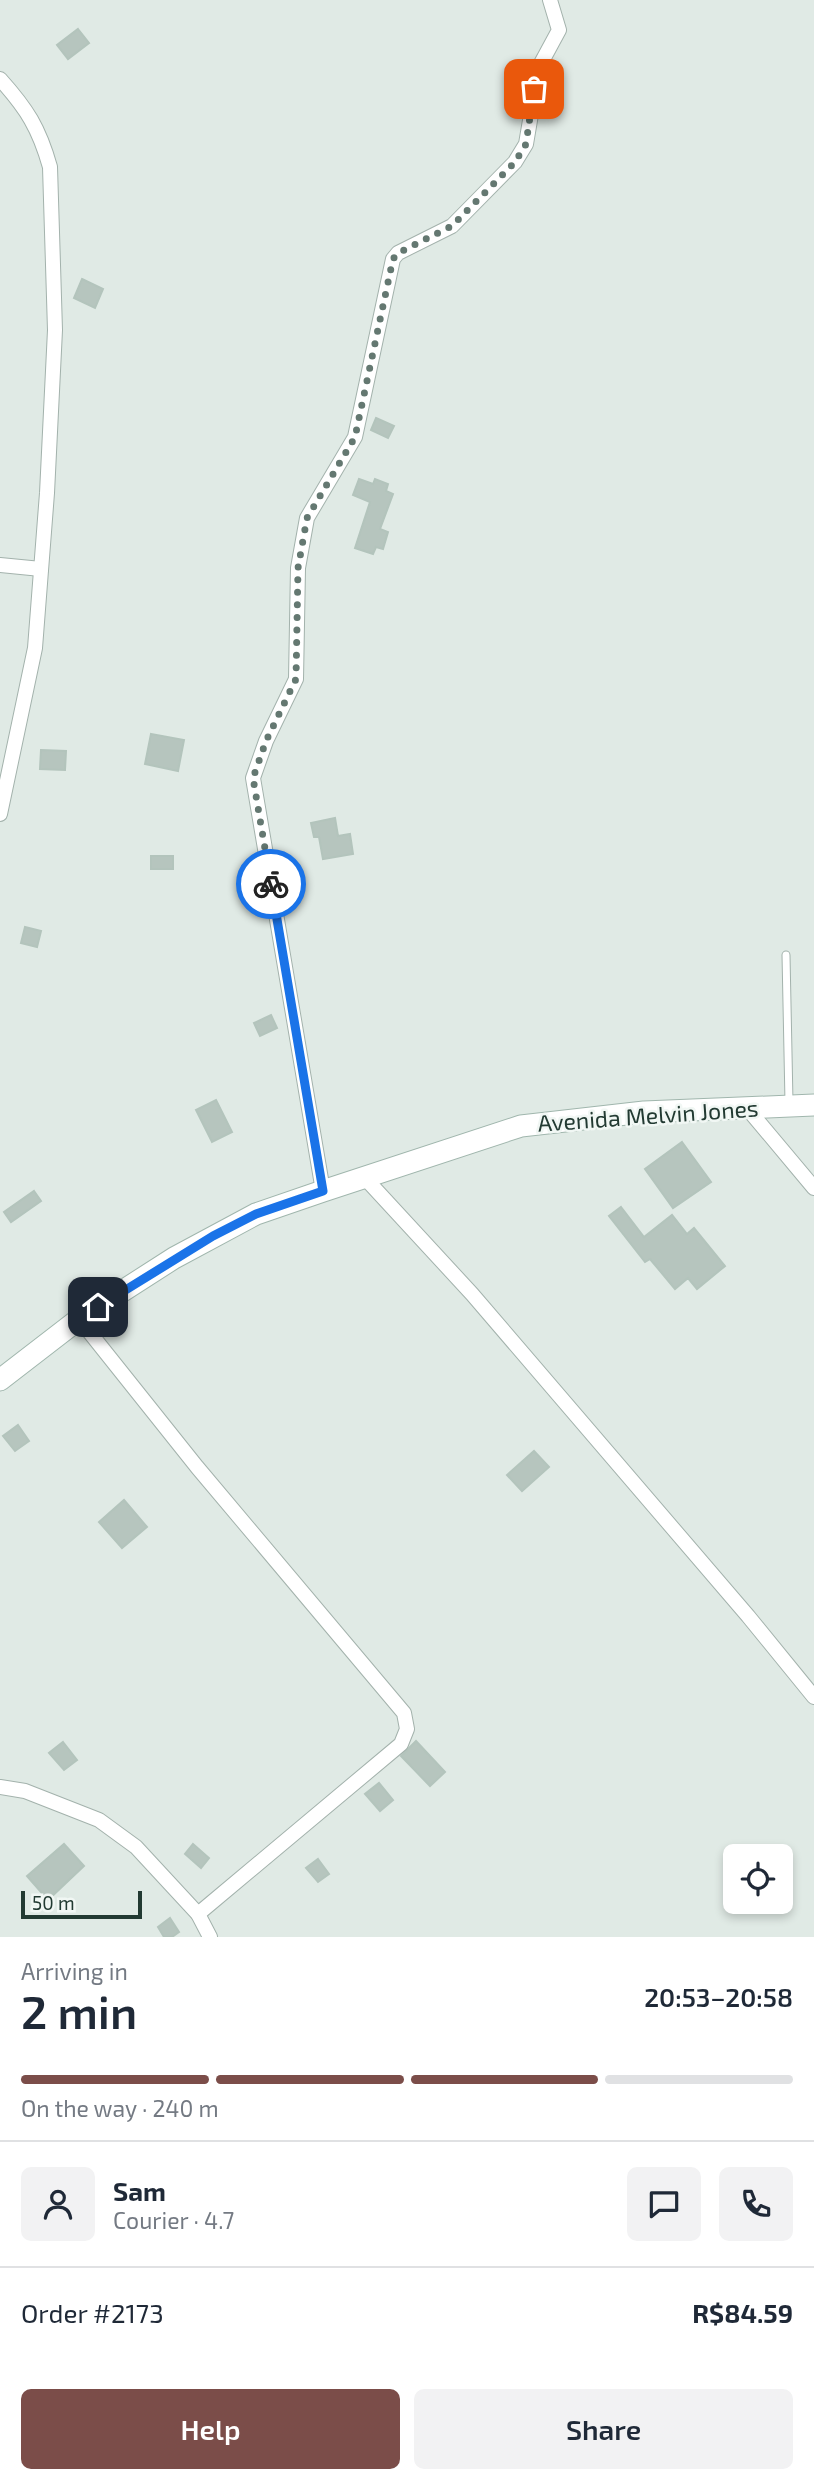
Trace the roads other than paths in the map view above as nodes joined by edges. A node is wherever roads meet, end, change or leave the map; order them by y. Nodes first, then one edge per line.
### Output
1 (550, 0) edge
2 (0, 79) edge
3 (0, 565) edge
4 (41, 569) junction
5 (0, 814) edge
6 (786, 955) dead end
7 (814, 1105) edge
8 (789, 1106) junction
9 (747, 1108) junction
10 (365, 1178) junction
11 (814, 1188) edge
12 (323, 1191) junction
13 (79, 1319) junction
14 (0, 1380) edge
15 (814, 1697) edge
16 (0, 1787) edge
17 (198, 1914) junction
18 (210, 1937) edge

1 - 12 street
2 - 4 street
3 - 4 street
4 - 5 street
6 - 8 lane
7 - 8 street, Avenida Melvin Jones
8 - 9 street, Avenida Melvin Jones
9 - 10 street, Avenida Melvin Jones
9 - 11 street
10 - 12 street, Avenida Melvin Jones
10 - 15 street
12 - 13 street, Avenida Melvin Jones
13 - 14 street, Avenida Melvin Jones
13 - 17 street
16 - 17 street
17 - 18 street

